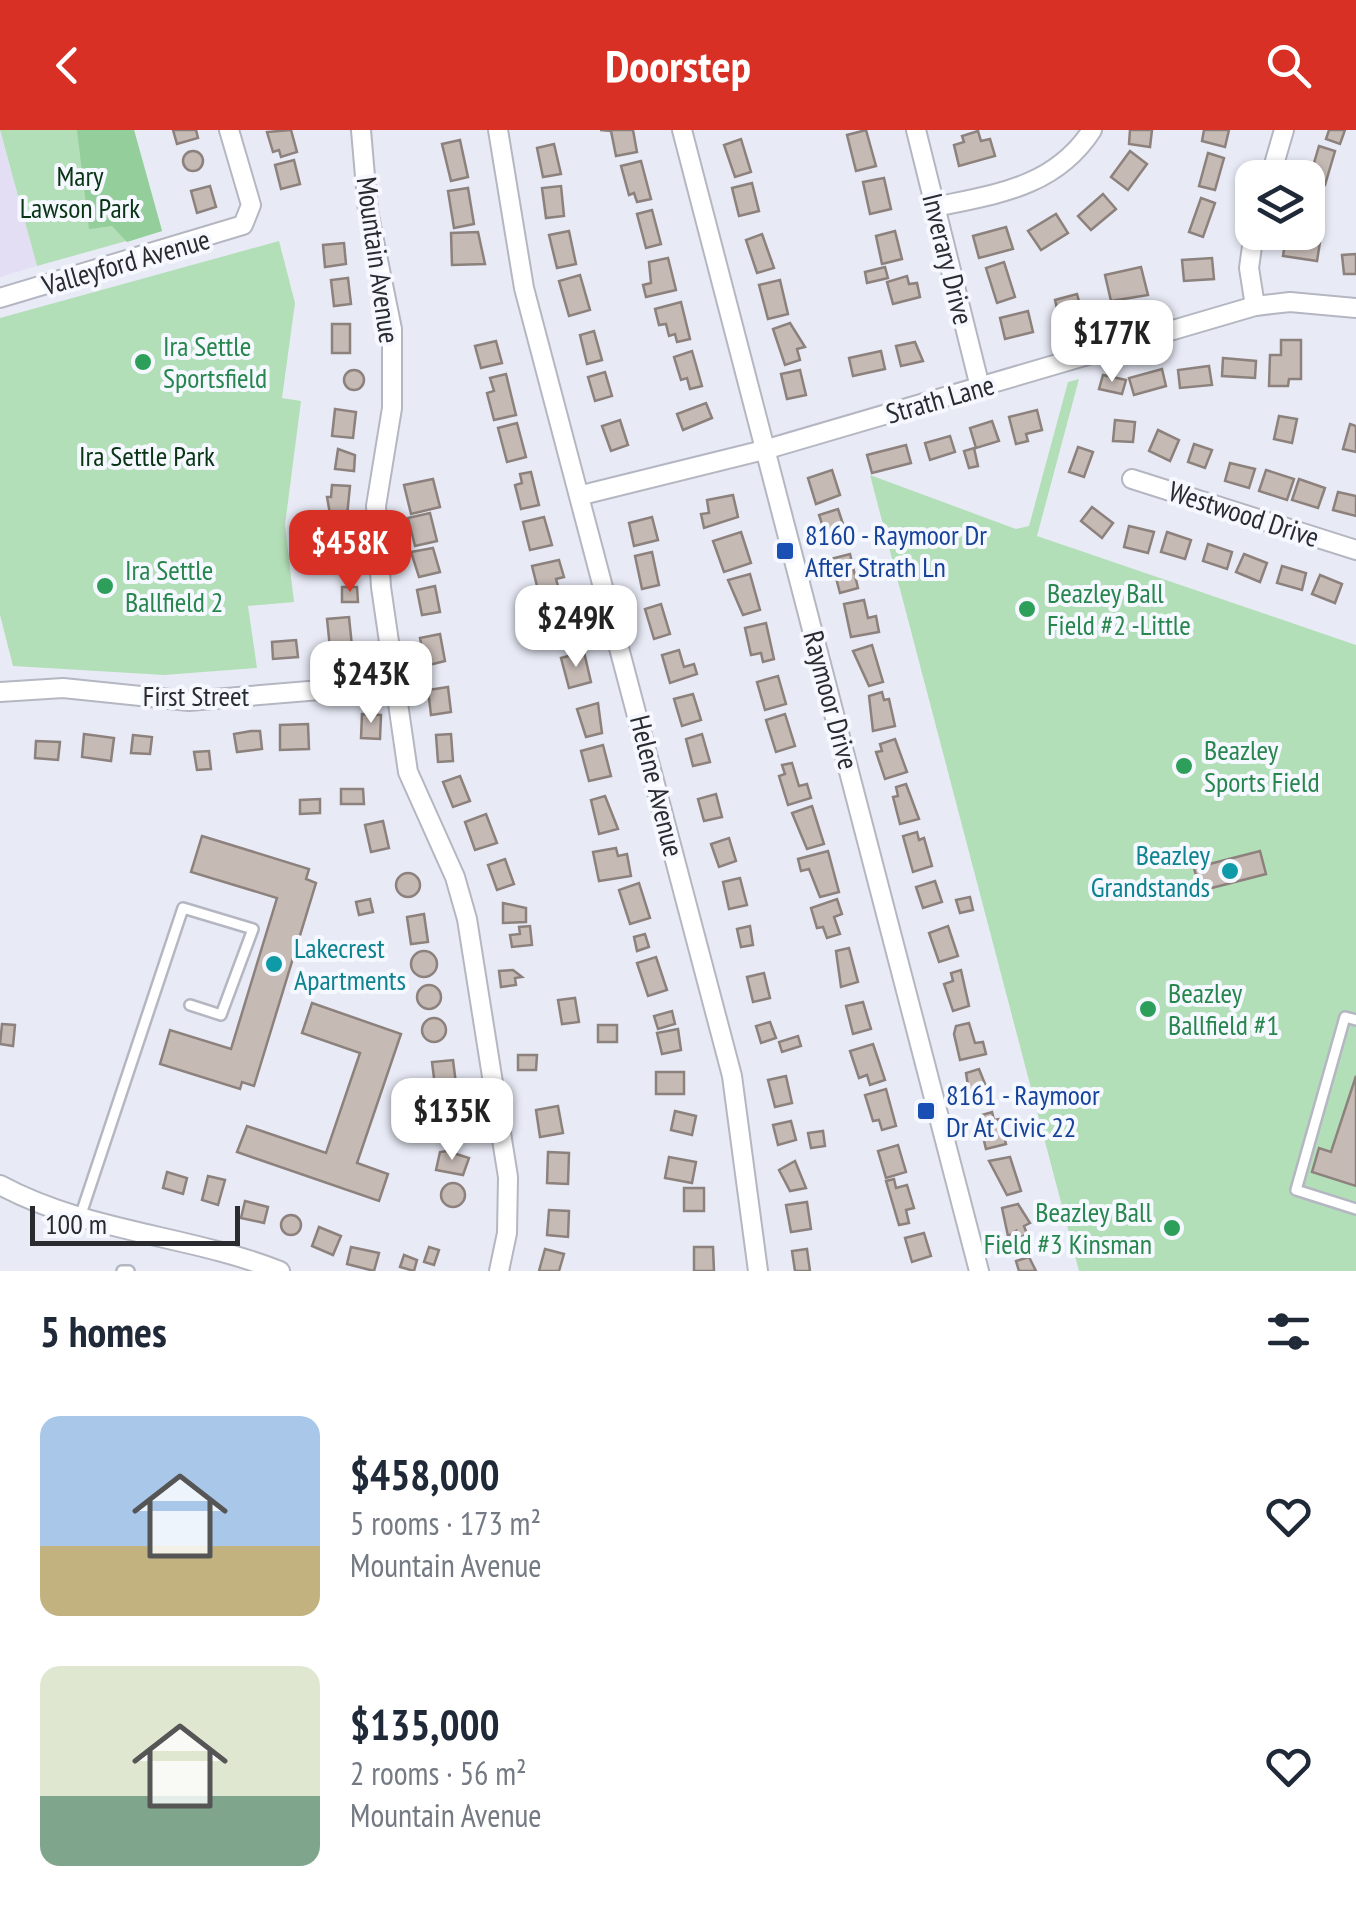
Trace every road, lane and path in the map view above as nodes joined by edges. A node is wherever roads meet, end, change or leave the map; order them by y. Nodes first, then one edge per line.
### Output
1 (229, 130) edge
2 (361, 130) edge
3 (498, 130) edge
4 (682, 130) edge
5 (916, 130) edge
6 (1092, 130) edge
7 (1284, 130) edge
8 (1275, 160) edge
9 (935, 207) junction
10 (1252, 250) edge
11 (0, 298) edge
12 (1255, 306) junction
13 (1356, 308) edge
14 (980, 387) junction
15 (764, 450) junction
16 (1132, 479) dead end
17 (582, 496) junction
18 (1356, 550) edge
19 (393, 684) junction
20 (0, 692) edge
21 (190, 1005) dead end
22 (1356, 1020) edge
23 (0, 1185) edge
24 (1356, 1209) edge
25 (80, 1217) junction
26 (238, 1263) edge
27 (280, 1271) edge
28 (499, 1271) edge
29 (758, 1271) edge
30 (978, 1271) edge

1 - 11 street, Valleyford Avenue
2 - 19 street, Mountain Avenue
3 - 17 street, Helene Avenue
4 - 15 street, Raymoor Drive
5 - 9 street, Inverary Drive
6 - 9 street
7 - 8 street
9 - 14 street, Inverary Drive
10 - 12 street
12 - 13 street, Strath Lane
12 - 14 street, Strath Lane
14 - 15 street, Strath Lane
15 - 17 street, Strath Lane
15 - 30 street, Raymoor Drive
16 - 18 street, Westwood Drive
17 - 29 street, Helene Avenue
19 - 20 street, First Street
19 - 28 street, Mountain Avenue
21 - 25 lane
22 - 24 lane
23 - 25 street
25 - 26 street
26 - 27 street

